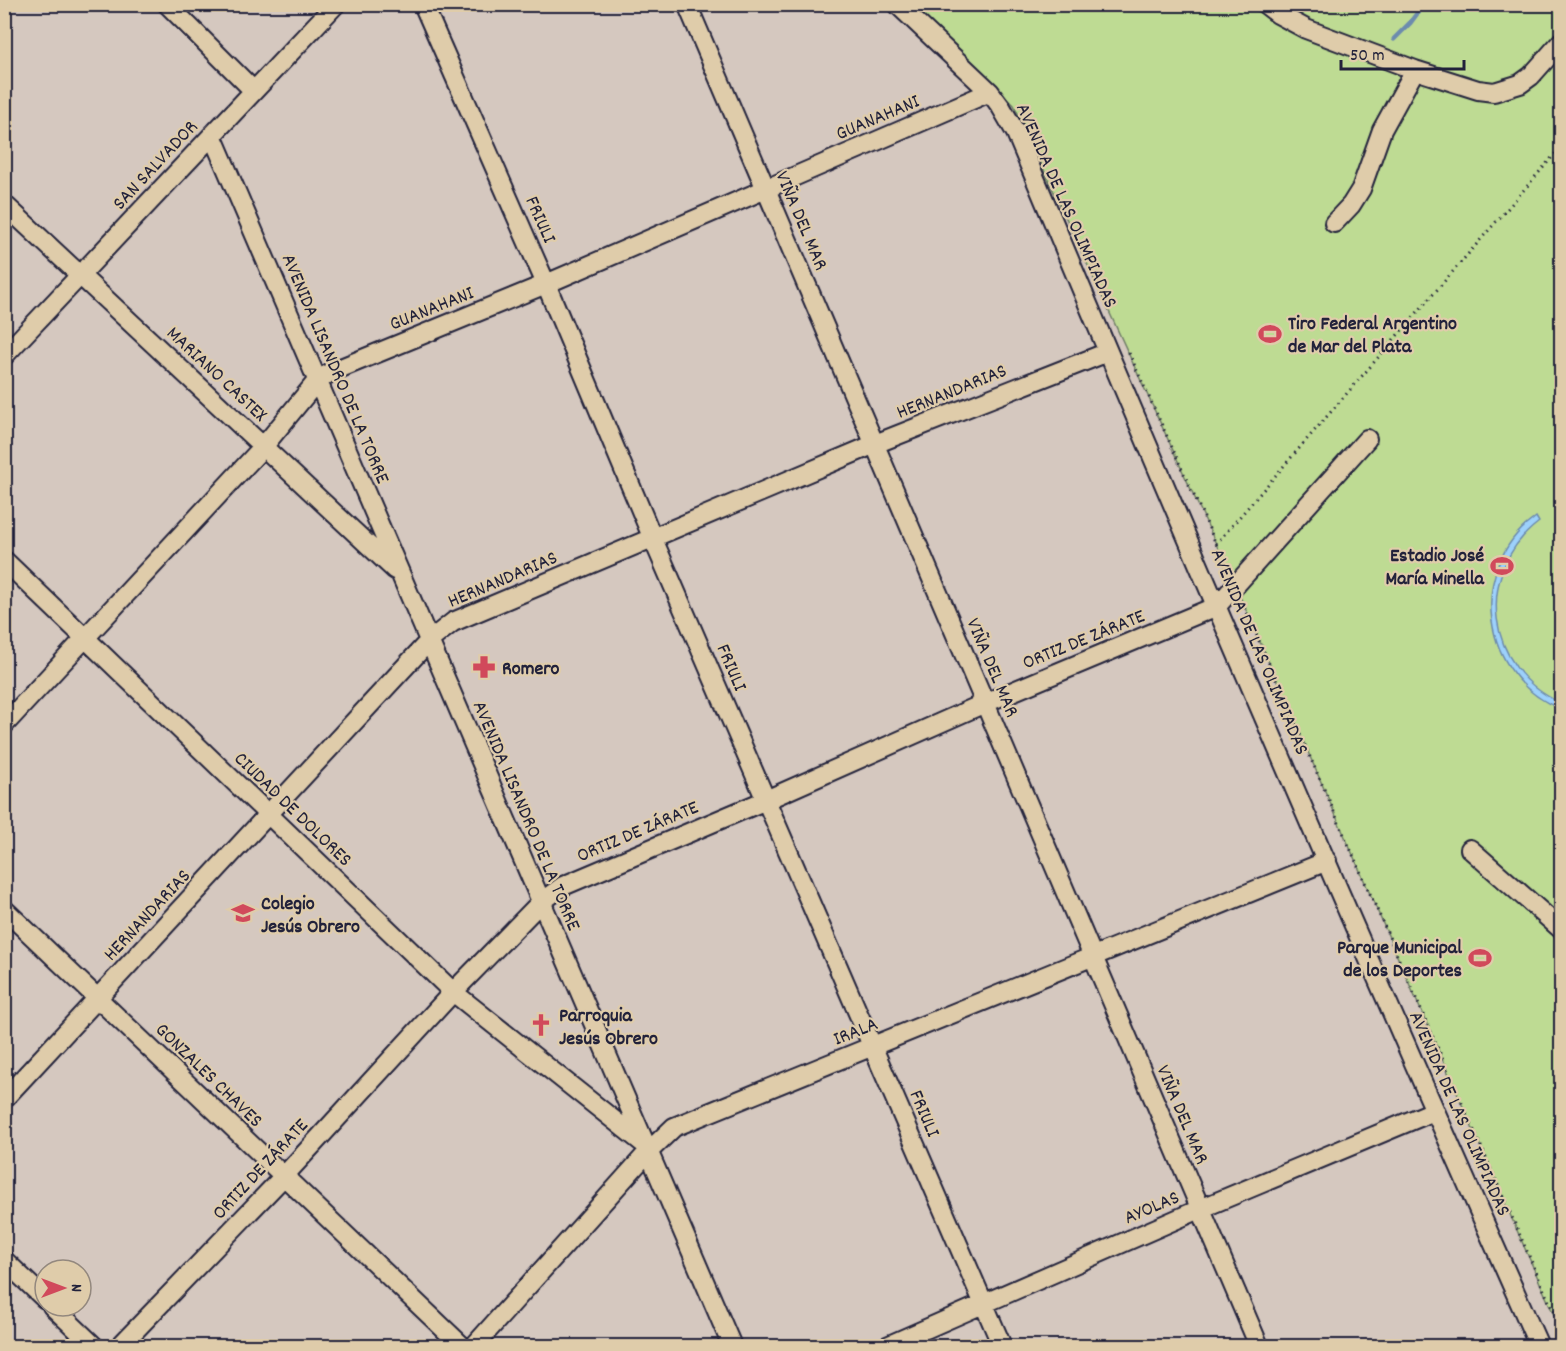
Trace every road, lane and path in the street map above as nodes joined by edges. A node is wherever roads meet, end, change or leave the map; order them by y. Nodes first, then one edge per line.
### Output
1 (167, 4) edge
2 (336, 4) edge
3 (423, 4) edge
4 (687, 4) edge
5 (897, 4) edge
6 (1265, 4) edge
7 (1562, 41) edge
8 (1415, 70) junction
9 (254, 91) junction
10 (990, 92) junction
11 (212, 135) junction
12 (1562, 146) edge
13 (765, 188) junction
14 (4, 204) edge
15 (1334, 223) dead end
16 (80, 275) junction
17 (546, 284) junction
18 (1125, 343) dead end
19 (1108, 351) junction
20 (4, 356) edge
21 (318, 381) junction
22 (1367, 439) dead end
23 (875, 444) junction
24 (263, 447) junction
25 (653, 539) junction
26 (1216, 544) junction
27 (4, 560) edge
28 (401, 575) junction
29 (1235, 585) junction
30 (1217, 606) junction
31 (84, 639) junction
32 (429, 641) junction
33 (985, 703) junction
34 (4, 725) edge
35 (766, 800) junction
36 (268, 814) junction
37 (1470, 849) dead end
38 (1327, 861) junction
39 (541, 902) junction
40 (4, 909) edge
41 (1562, 930) edge
42 (1093, 957) junction
43 (453, 992) junction
44 (98, 999) junction
45 (874, 1046) junction
46 (4, 1099) edge
47 (1434, 1111) junction
48 (647, 1149) junction
49 (284, 1176) junction
50 (1200, 1209) junction
51 (4, 1260) edge
52 (33, 1288) edge
53 (983, 1303) junction
54 (64, 1318) edge
55 (1562, 1331) edge
56 (94, 1347) edge
57 (120, 1347) edge
58 (462, 1347) edge
59 (474, 1347) edge
60 (732, 1347) edge
61 (887, 1347) edge
62 (1002, 1347) edge
63 (1259, 1347) edge
64 (1539, 1347) edge

1 - 9 street
2 - 9 street, SAN SALVADOR
3 - 17 street, FRIULI
4 - 13 street, VIÑA DEL MAR
5 - 10 street, AVENIDA DE LAS OLIMPIADAS
6 - 8 street
7 - 8 street
8 - 15 street
9 - 11 street, SAN SALVADOR
10 - 13 street, GUANAHANI
10 - 19 street, AVENIDA DE LAS OLIMPIADAS
11 - 16 street, SAN SALVADOR
11 - 21 street, AVENIDA LISANDRO DE LA TORRE
12 - 26 path
13 - 17 street, GUANAHANI
13 - 23 street, VIÑA DEL MAR
14 - 16 street, MARIANO CASTEX
16 - 20 street, SAN SALVADOR
16 - 24 street, MARIANO CASTEX
17 - 21 street, GUANAHANI
17 - 25 street, FRIULI
18 - 26 path
19 - 23 street, HERNANDARIAS
19 - 30 street, AVENIDA DE LAS OLIMPIADAS
21 - 24 street, GUANAHANI
21 - 28 street, AVENIDA LISANDRO DE LA TORRE
22 - 29 street
23 - 25 street, HERNANDARIAS
23 - 33 street, VIÑA DEL MAR
24 - 28 street, MARIANO CASTEX
24 - 31 street, GUANAHANI
25 - 32 street, HERNANDARIAS
25 - 35 street, FRIULI
26 - 29 path
27 - 31 street, CIUDAD DE DOLORES
28 - 32 street, AVENIDA LISANDRO DE LA TORRE
29 - 30 street
29 - 55 path
30 - 33 street, ORTIZ DE ZÁRATE
30 - 38 street, AVENIDA DE LAS OLIMPIADAS
31 - 34 street, GUANAHANI
31 - 36 street, CIUDAD DE DOLORES
32 - 36 street, HERNANDARIAS
32 - 39 street, AVENIDA LISANDRO DE LA TORRE
33 - 35 street, ORTIZ DE ZÁRATE
33 - 42 street, VIÑA DEL MAR
35 - 39 street, ORTIZ DE ZÁRATE
35 - 45 street, FRIULI
36 - 43 street, CIUDAD DE DOLORES
36 - 44 street, HERNANDARIAS
37 - 41 street
38 - 42 street, IRALA
38 - 47 street, AVENIDA DE LAS OLIMPIADAS
39 - 43 street, ORTIZ DE ZÁRATE
39 - 48 street, AVENIDA LISANDRO DE LA TORRE
40 - 44 street, GONZALES CHAVES
42 - 45 street, IRALA
42 - 50 street, VIÑA DEL MAR
43 - 48 street, CIUDAD DE DOLORES
43 - 49 street, ORTIZ DE ZÁRATE
44 - 46 street, HERNANDARIAS
44 - 49 street, GONZALES CHAVES
45 - 48 street, IRALA
45 - 53 street, FRIULI
47 - 50 street, AYOLAS
47 - 64 street, AVENIDA DE LAS OLIMPIADAS
48 - 59 street, IRALA
48 - 60 street, AVENIDA LISANDRO DE LA TORRE
49 - 57 street, ORTIZ DE ZÁRATE
49 - 58 street, GONZALES CHAVES
50 - 53 street, AYOLAS
50 - 63 street, VIÑA DEL MAR
51 - 52 street
53 - 61 street, AYOLAS
53 - 62 street, FRIULI
54 - 56 street

